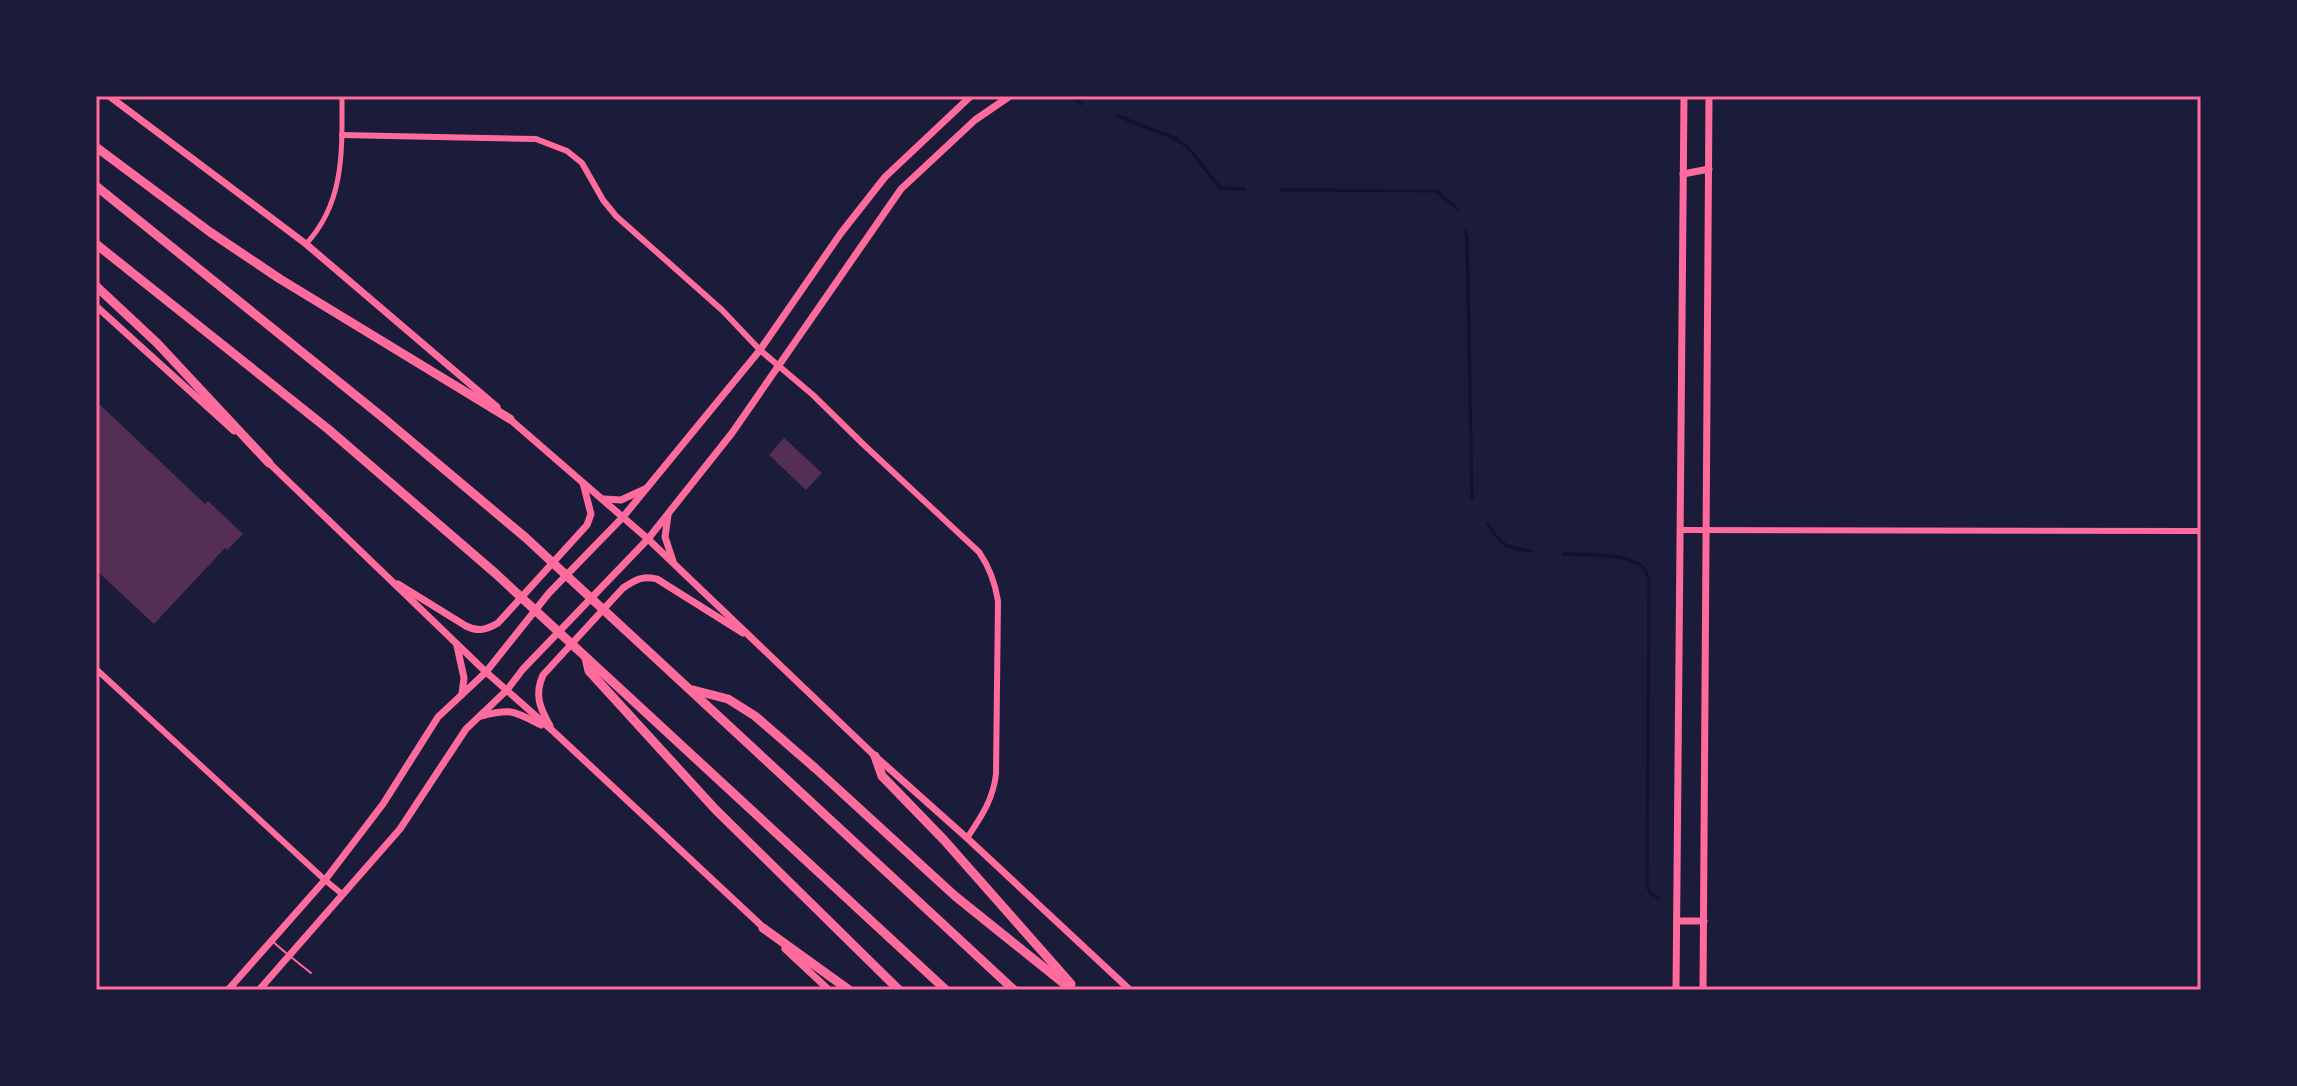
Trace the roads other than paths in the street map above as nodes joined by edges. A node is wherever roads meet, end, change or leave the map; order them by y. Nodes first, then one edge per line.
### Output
1 (109, 96) edge
2 (115, 96) edge
3 (342, 96) edge
4 (971, 96) edge
5 (1010, 96) edge
6 (1684, 96) edge
7 (1709, 96) edge
8 (148, 125) junction
9 (342, 135) junction
10 (96, 147) edge
11 (1709, 169) junction
12 (1683, 174) junction
13 (96, 186) edge
14 (96, 244) edge
15 (306, 244) junction
16 (96, 286) edge
17 (96, 306) edge
18 (760, 350) junction
19 (780, 367) junction
20 (510, 419) junction
21 (269, 463) junction
22 (582, 482) junction
23 (647, 488) junction
24 (601, 498) junction
25 (669, 511) junction
26 (623, 517) junction
27 (1680, 530) junction
28 (1707, 530) junction
29 (2201, 531) edge
30 (648, 539) junction
31 (674, 564) junction
32 (386, 576) junction
33 (456, 643) junction
34 (758, 643) junction
35 (586, 658) junction
36 (96, 669) edge
37 (486, 672) junction
38 (507, 690) junction
39 (689, 690) junction
40 (462, 694) junction
41 (479, 716) junction
42 (554, 732) junction
43 (875, 756) junction
44 (967, 838) junction
45 (325, 880) junction
46 (342, 894) junction
47 (1677, 921) junction
48 (1704, 921) junction
49 (763, 928) junction
50 (272, 940) junction
51 (288, 955) junction
52 (311, 973) dead end
53 (228, 990) edge
54 (259, 990) edge
55 (829, 990) edge
56 (849, 990) edge
57 (899, 990) edge
58 (946, 990) edge
59 (1014, 990) edge
60 (1074, 990) edge
61 (1130, 990) edge
62 (1676, 990) edge
63 (1703, 990) edge

1 - 8 main road
2 - 8 main road
3 - 9 street
4 - 18 main road
5 - 19 main road
6 - 12 main road
7 - 11 main road
8 - 15 main road
9 - 15 street
9 - 18 street
10 - 20 highway
11 - 12 main road
11 - 28 main road
12 - 27 main road
13 - 39 highway
14 - 35 highway
15 - 20 main road
16 - 21 highway
17 - 21 main road
18 - 19 street
18 - 23 main road
19 - 25 main road
19 - 44 street
20 - 22 main road
21 - 32 main road
22 - 24 main road
22 - 32 main road
23 - 24 main road
23 - 26 main road
24 - 26 main road
25 - 30 main road
25 - 31 main road
26 - 30 main road
26 - 37 main road
27 - 28 street
27 - 47 main road
28 - 29 street
28 - 48 main road
30 - 31 main road
30 - 38 main road
31 - 34 main road
32 - 33 main road
33 - 37 main road
33 - 40 main road
34 - 42 main road
34 - 43 main road
35 - 57 highway
35 - 58 highway
36 - 45 street
37 - 38 main road
37 - 40 main road
38 - 41 main road
38 - 42 main road
39 - 59 highway
39 - 60 highway
40 - 45 main road
41 - 42 main road
41 - 46 main road
42 - 49 main road
43 - 44 main road
43 - 60 highway
44 - 61 main road
45 - 46 street
45 - 50 main road
46 - 51 main road
47 - 48 main road
47 - 62 main road
48 - 63 main road
49 - 55 main road
49 - 56 highway
50 - 51 lane
50 - 53 main road
51 - 52 lane
51 - 54 main road

